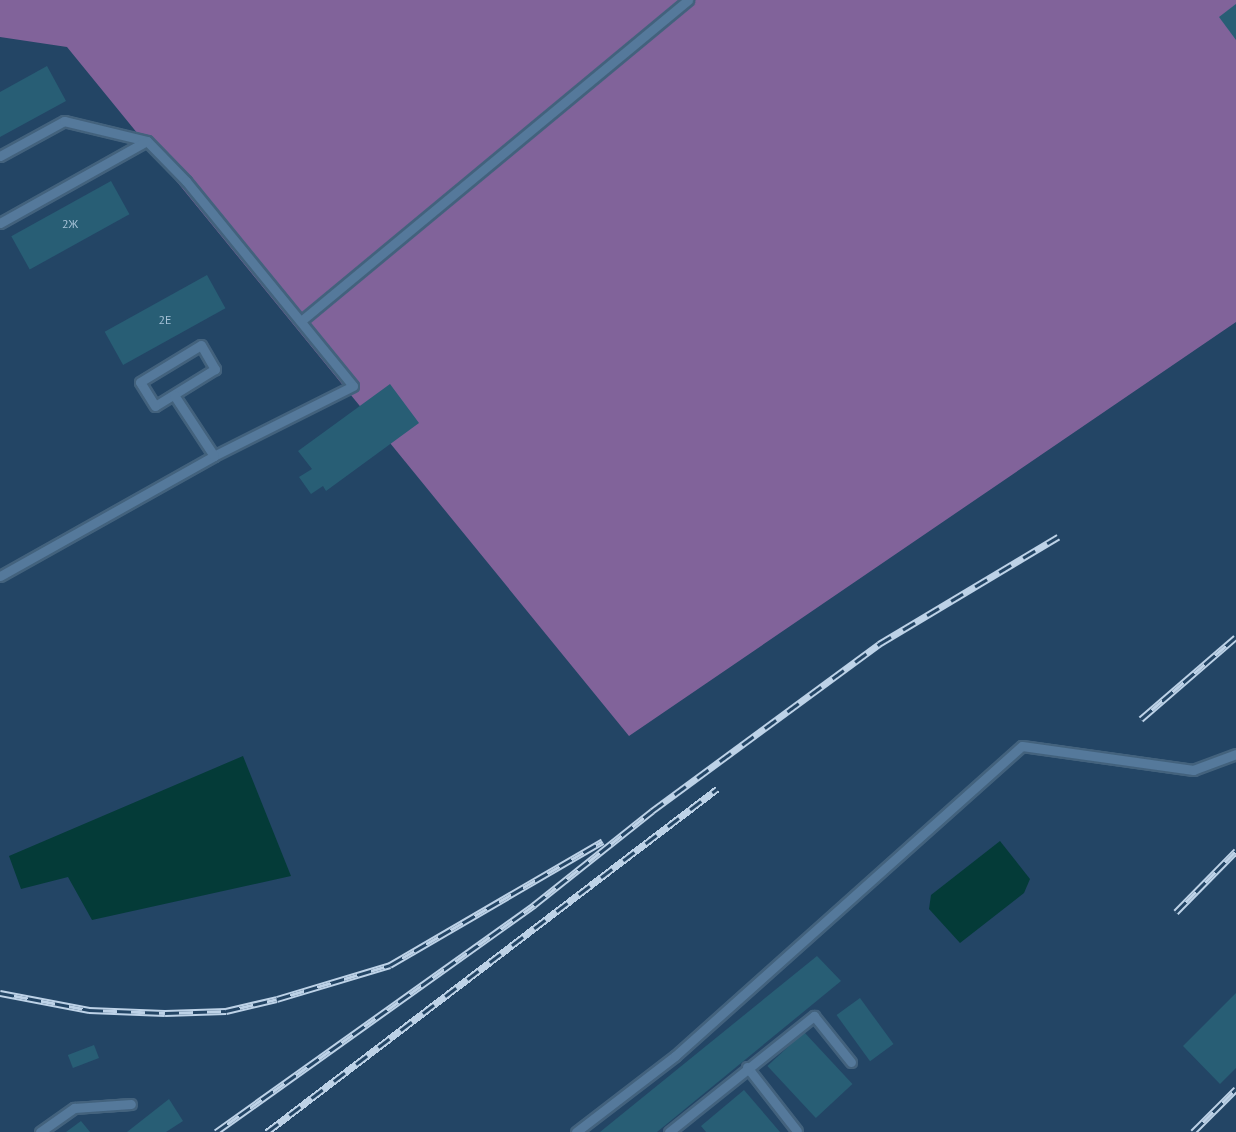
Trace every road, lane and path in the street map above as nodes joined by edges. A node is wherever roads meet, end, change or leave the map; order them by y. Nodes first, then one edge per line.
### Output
1 (688, 0) edge
2 (147, 141) junction
3 (0, 156) edge
4 (0, 223) edge
5 (301, 321) junction
6 (174, 394) junction
7 (214, 456) junction
8 (0, 576) edge
9 (1236, 754) edge
10 (851, 1062) dead end
11 (747, 1067) junction
12 (131, 1104) dead end
13 (680, 1128) edge
14 (797, 1131) edge
15 (40, 1132) edge
16 (576, 1132) edge
17 (669, 1132) edge

1 - 5 lane
2 - 3 lane
2 - 4 lane
2 - 5 lane
5 - 7 lane
6 - 6 lane
6 - 7 lane
7 - 8 lane
9 - 16 lane
10 - 11 lane
11 - 13 lane
11 - 14 lane
12 - 15 lane
13 - 17 lane

